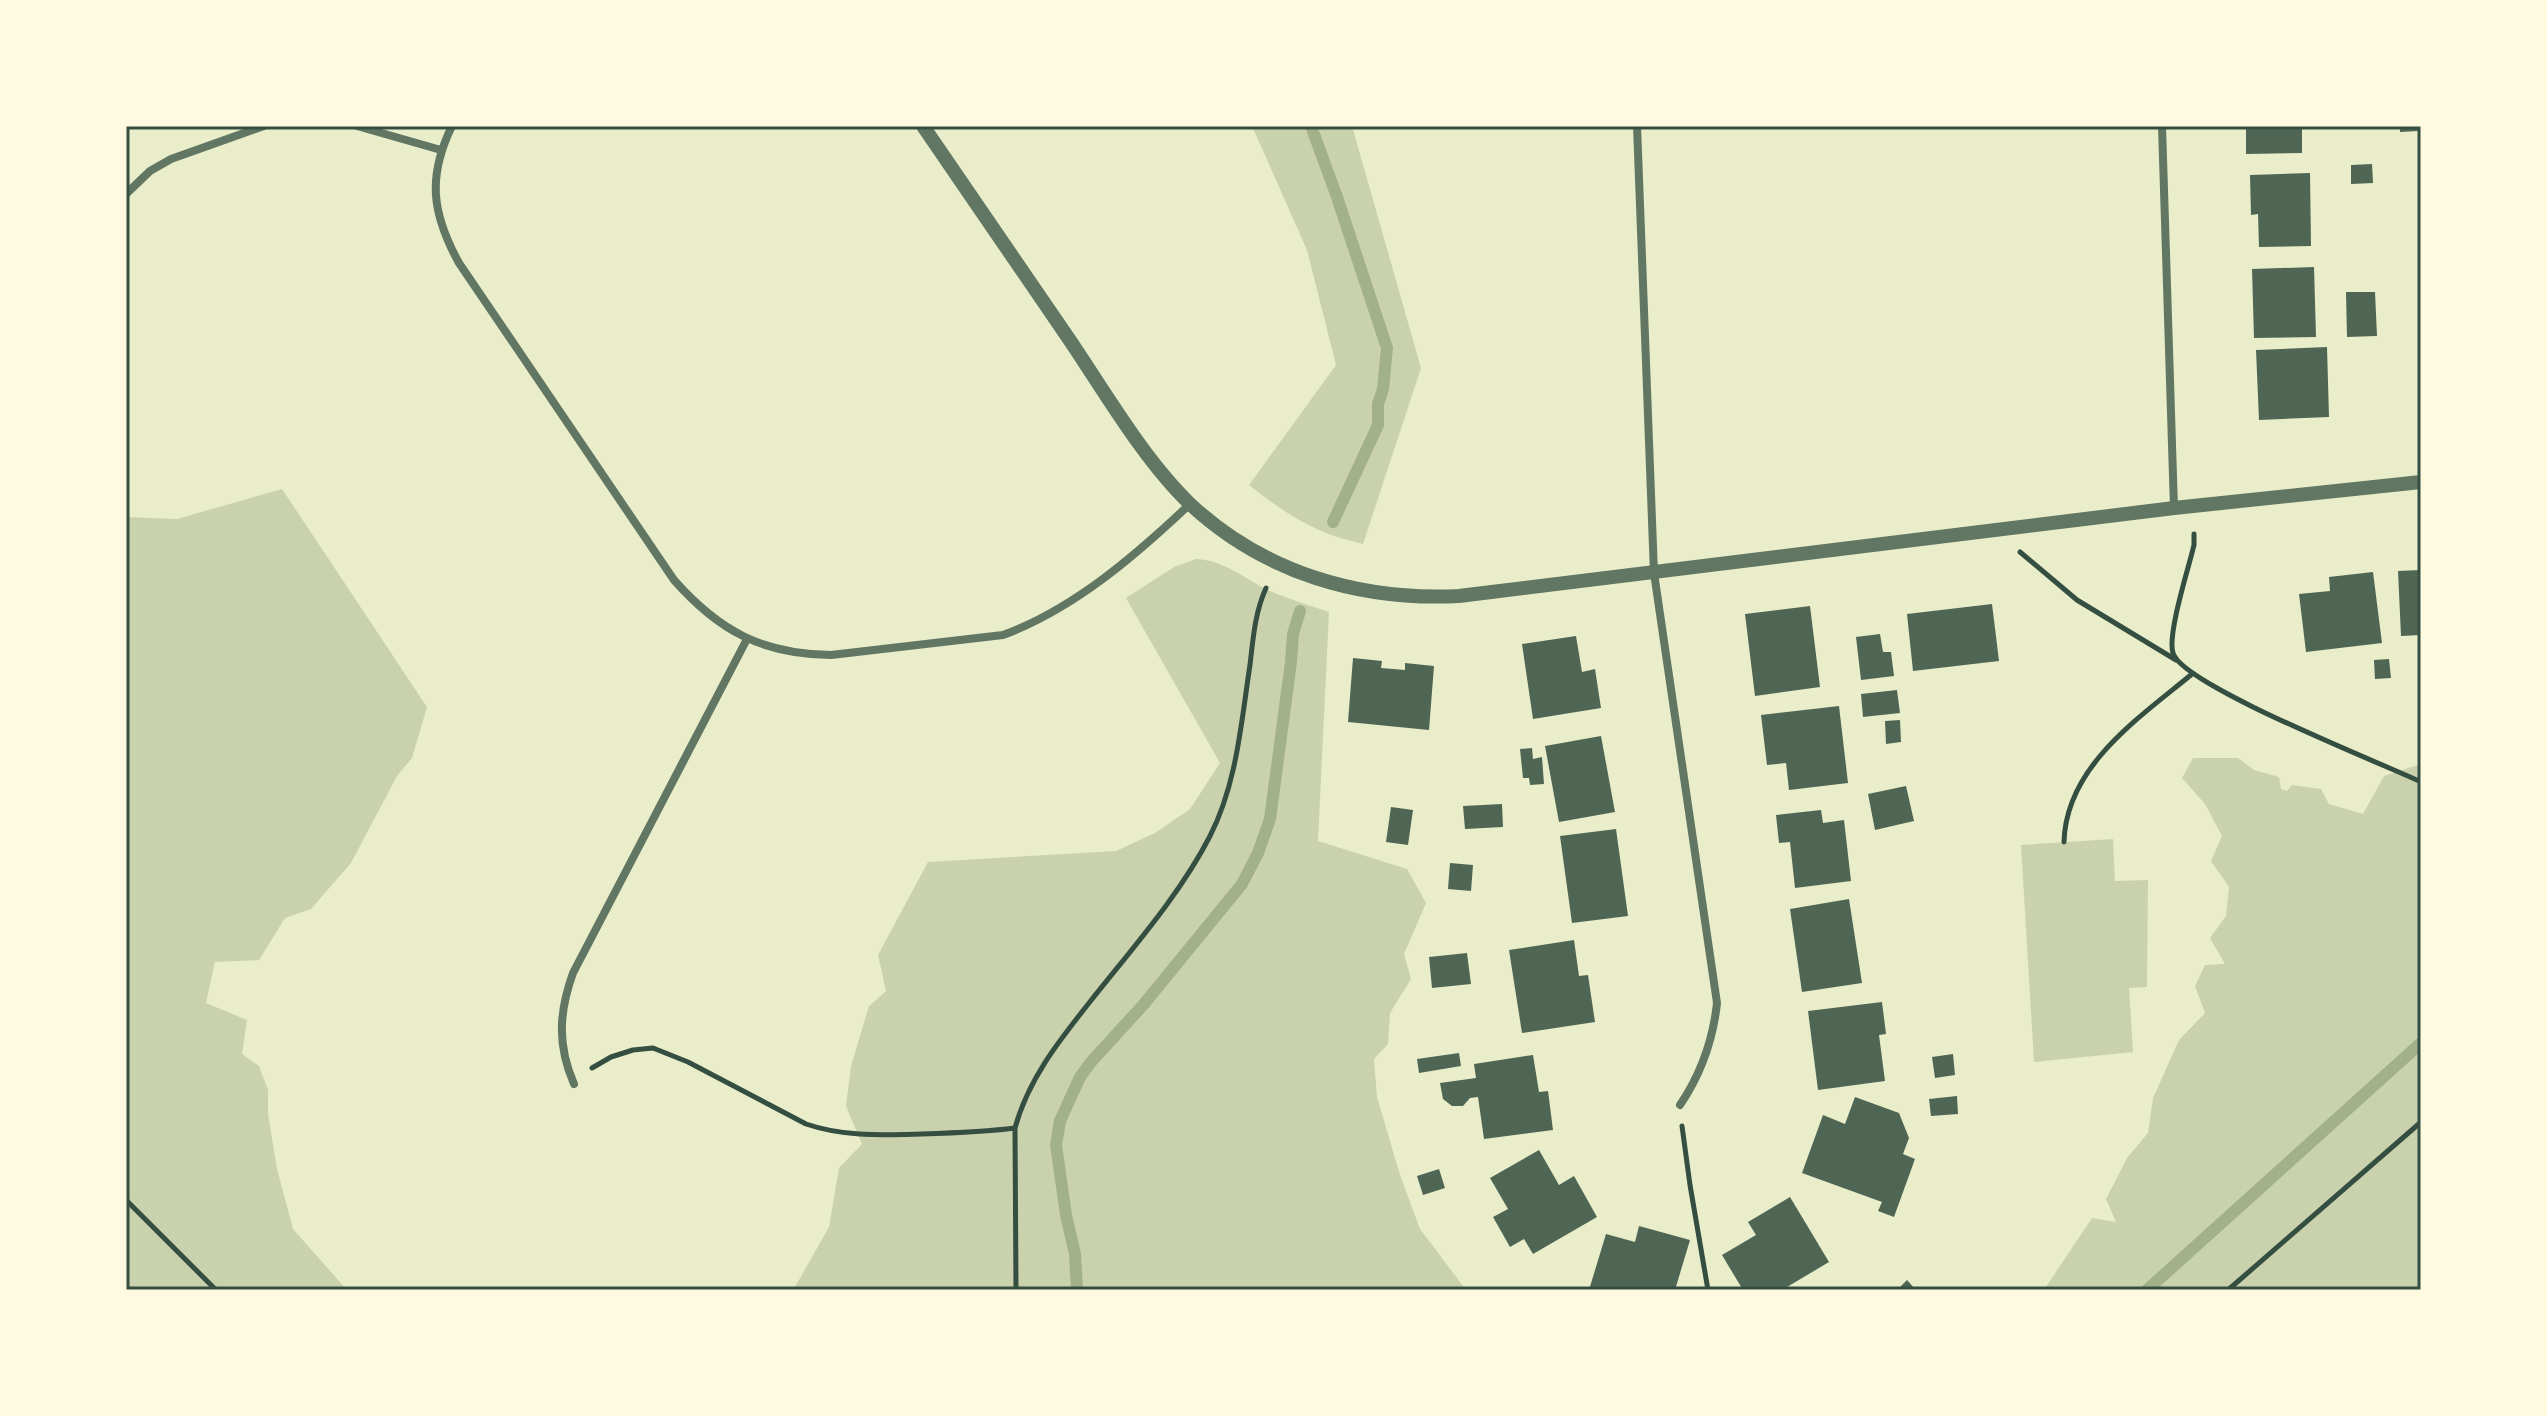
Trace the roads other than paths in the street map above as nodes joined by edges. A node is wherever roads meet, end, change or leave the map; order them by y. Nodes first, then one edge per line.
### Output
1 (264, 126) edge
2 (357, 126) edge
3 (452, 126) edge
4 (923, 126) edge
5 (1637, 126) edge
6 (2162, 126) edge
7 (441, 150) junction
8 (126, 194) edge
9 (2421, 482) edge
10 (1190, 504) junction
11 (2174, 508) junction
12 (1654, 573) junction
13 (747, 639) junction
14 (574, 1084) road end
15 (1680, 1105) road end

1 - 8 street
2 - 7 street
3 - 7 street
4 - 10 street
5 - 12 street
6 - 11 street
7 - 13 street
9 - 11 street
10 - 12 street
10 - 13 street
11 - 12 street
12 - 15 street
13 - 14 street

